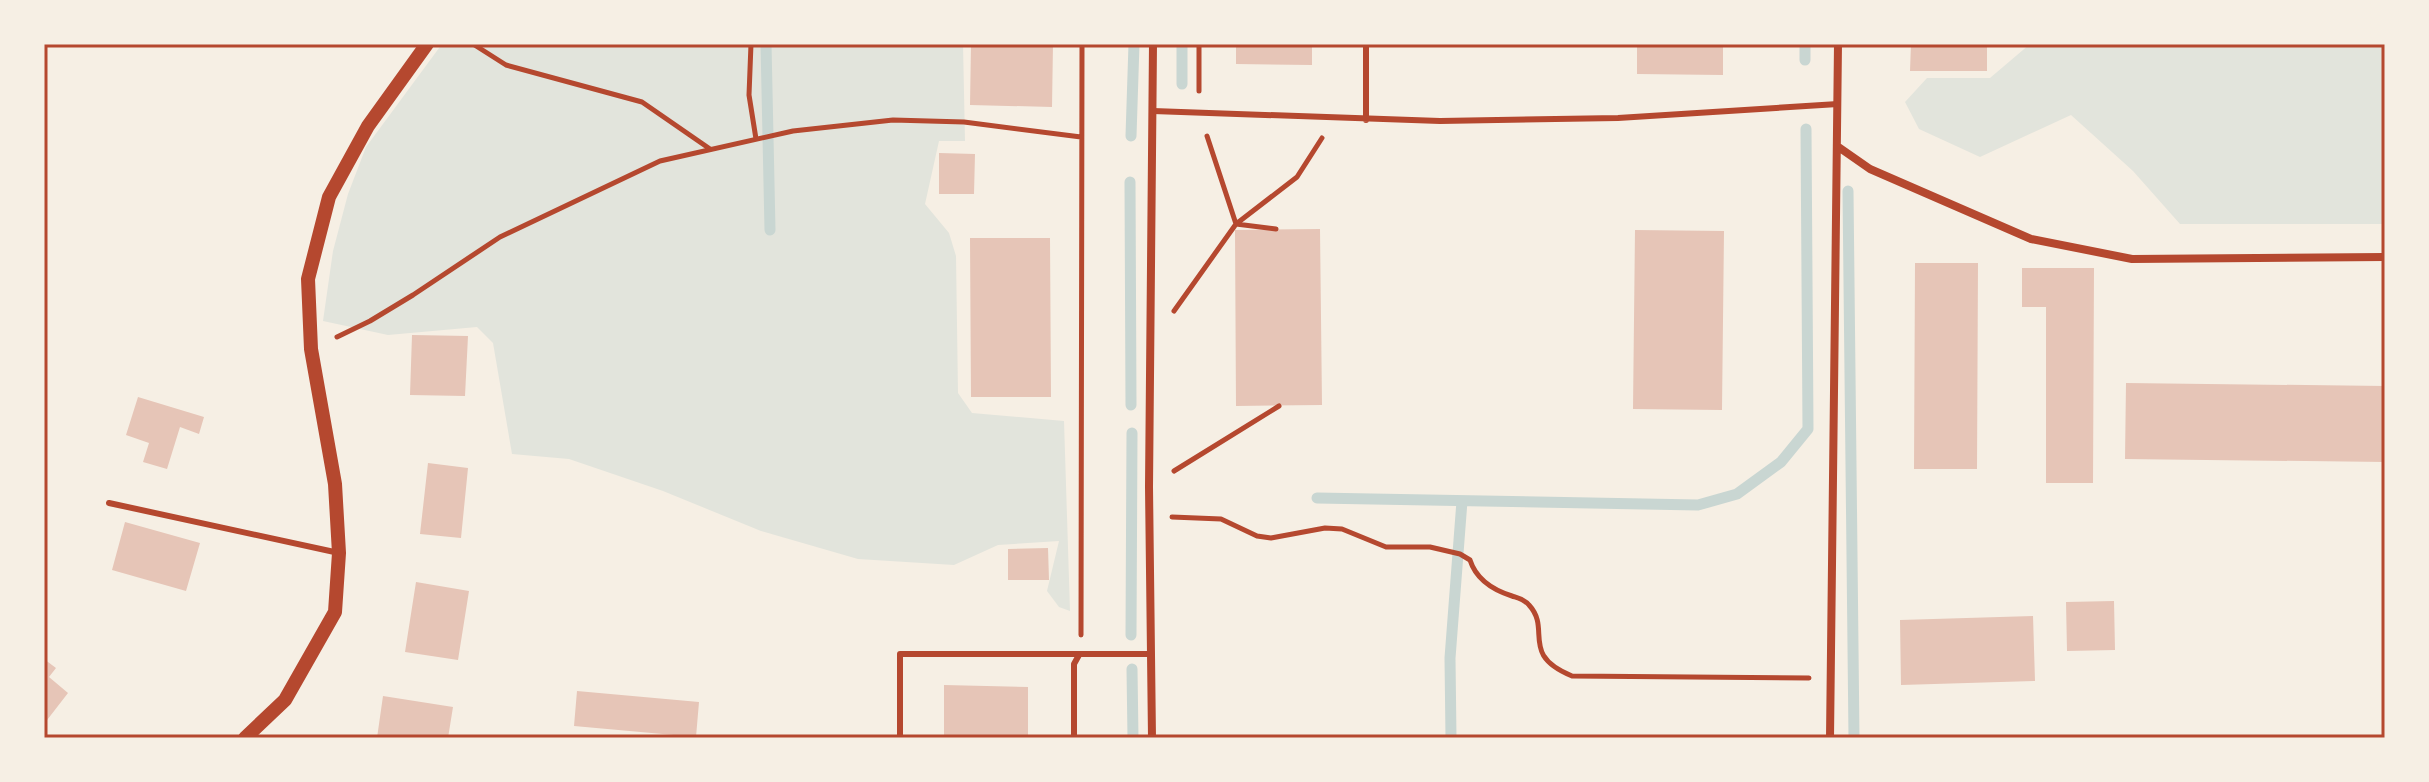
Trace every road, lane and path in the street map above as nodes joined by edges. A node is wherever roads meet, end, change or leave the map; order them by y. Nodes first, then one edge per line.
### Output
1 (427, 44) edge
2 (473, 44) edge
3 (751, 44) edge
4 (1082, 44) edge
5 (1153, 44) edge
6 (1199, 44) edge
7 (1366, 44) edge
8 (1838, 44) edge
9 (1838, 104) junction
10 (1153, 111) junction
11 (1199, 112) junction
12 (1336, 117) junction
13 (1366, 120) junction
14 (1081, 137) junction
15 (756, 139) junction
16 (1837, 146) junction
17 (711, 149) junction
18 (1236, 224) junction
19 (1276, 229) dead end
20 (2385, 257) edge
21 (1151, 328) junction
22 (311, 349) junction
23 (1279, 406) dead end
24 (1149, 487) junction
25 (109, 503) dead end
26 (1149, 517) junction
27 (339, 553) junction
28 (1151, 654) junction
29 (1079, 655) junction
30 (1830, 678) junction
31 (245, 738) edge
32 (900, 738) edge
33 (1074, 738) edge
34 (1152, 738) edge
35 (1830, 738) edge

1 - 22 street
2 - 17 path
3 - 15 path
4 - 14 path
5 - 10 street
6 - 11 path
7 - 13 lane
8 - 9 street
9 - 13 lane
9 - 16 street
10 - 11 lane
10 - 21 street
11 - 12 lane
11 - 18 path
12 - 13 lane
12 - 18 path
14 - 15 path
14 - 29 path
15 - 17 path
16 - 20 street
16 - 30 street
17 - 22 path
18 - 19 path
18 - 21 path
21 - 24 street
22 - 27 street
23 - 24 path
24 - 26 street
25 - 27 lane
26 - 28 street
26 - 30 path
27 - 31 street
28 - 29 lane
28 - 34 street
29 - 32 lane
29 - 33 lane
30 - 35 street

